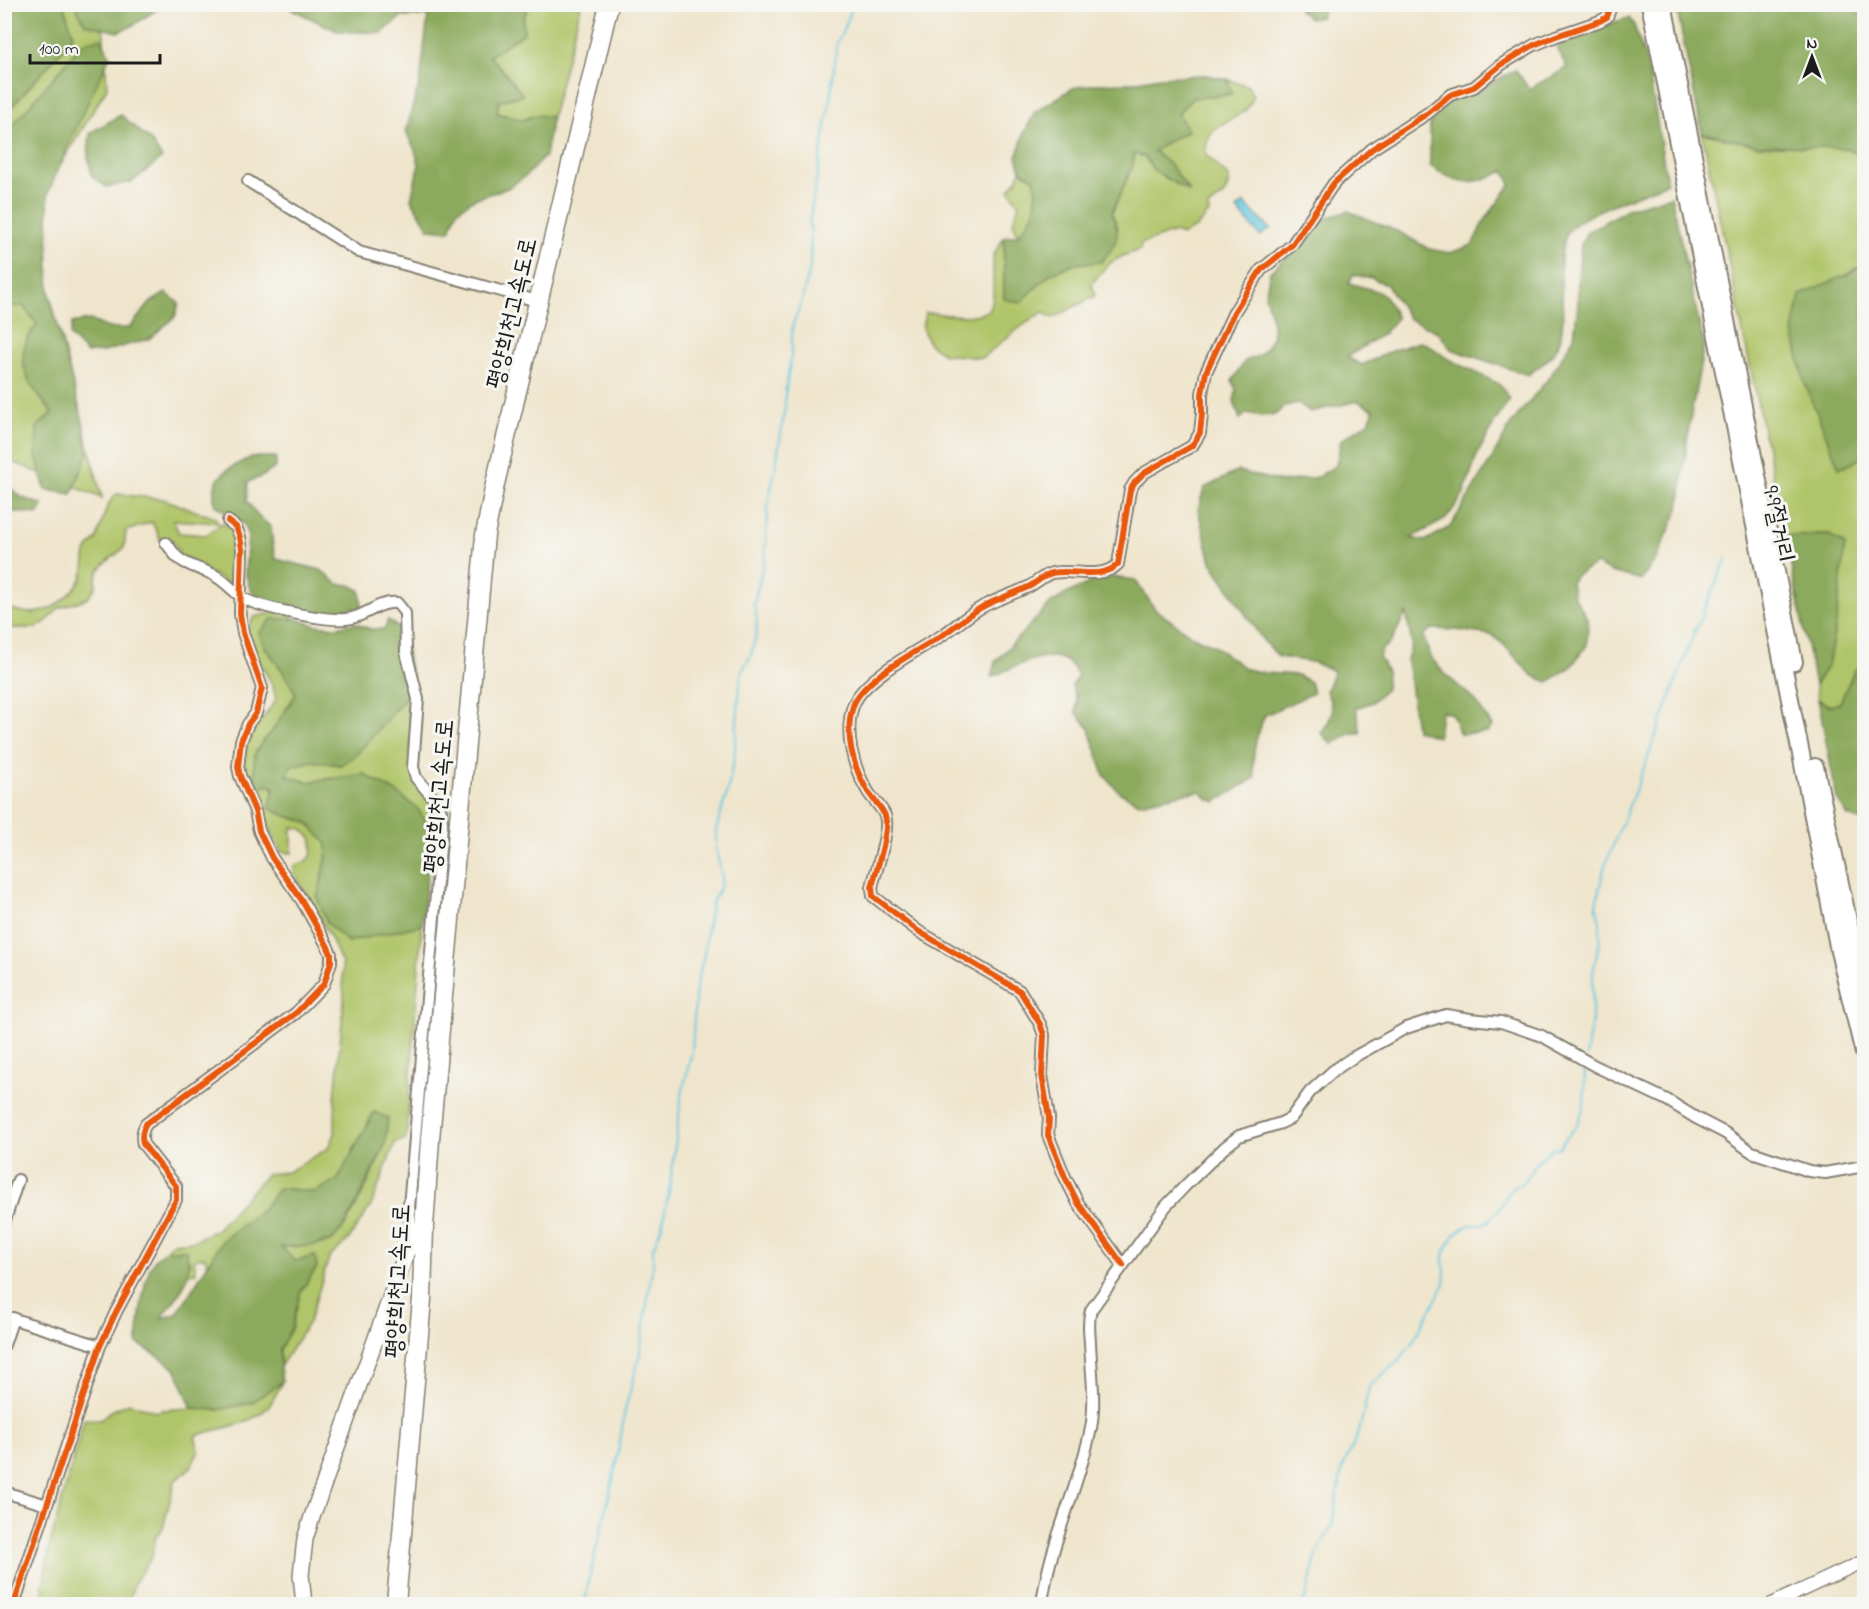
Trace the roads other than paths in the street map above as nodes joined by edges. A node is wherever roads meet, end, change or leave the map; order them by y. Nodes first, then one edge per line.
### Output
1 (598, 4) edge
2 (609, 4) edge
3 (1612, 4) edge
4 (1650, 4) edge
5 (1663, 4) edge
6 (248, 181) dead end
7 (530, 299) junction
8 (228, 521) dead end
9 (166, 543) dead end
10 (240, 595) junction
11 (1864, 994) edge
12 (1864, 1053) edge
13 (1864, 1166) edge
14 (18, 1180) dead end
15 (4, 1224) edge
16 (415, 1236) junction
17 (1123, 1265) junction
18 (9, 1317) edge
19 (4, 1345) edge
20 (100, 1346) junction
21 (4, 1492) edge
22 (47, 1505) junction
23 (1864, 1561) edge
24 (14, 1605) edge
25 (304, 1605) edge
26 (394, 1605) edge
27 (1042, 1605) edge
28 (1772, 1605) edge

1 - 7 highway, 평양희천고속도로
2 - 26 highway, 평양희천고속도로
3 - 17 street
4 - 12 highway, 9·9절거리
5 - 11 highway, 9·9절거리
6 - 7 street
7 - 16 highway, 평양희천고속도로
8 - 10 street
9 - 10 street
10 - 16 street
10 - 20 street
13 - 17 street
14 - 15 street
16 - 25 main road
16 - 26 highway, 평양희천고속도로
17 - 27 street
18 - 19 street
18 - 20 street
20 - 22 street
21 - 22 street
22 - 24 street
23 - 28 street

